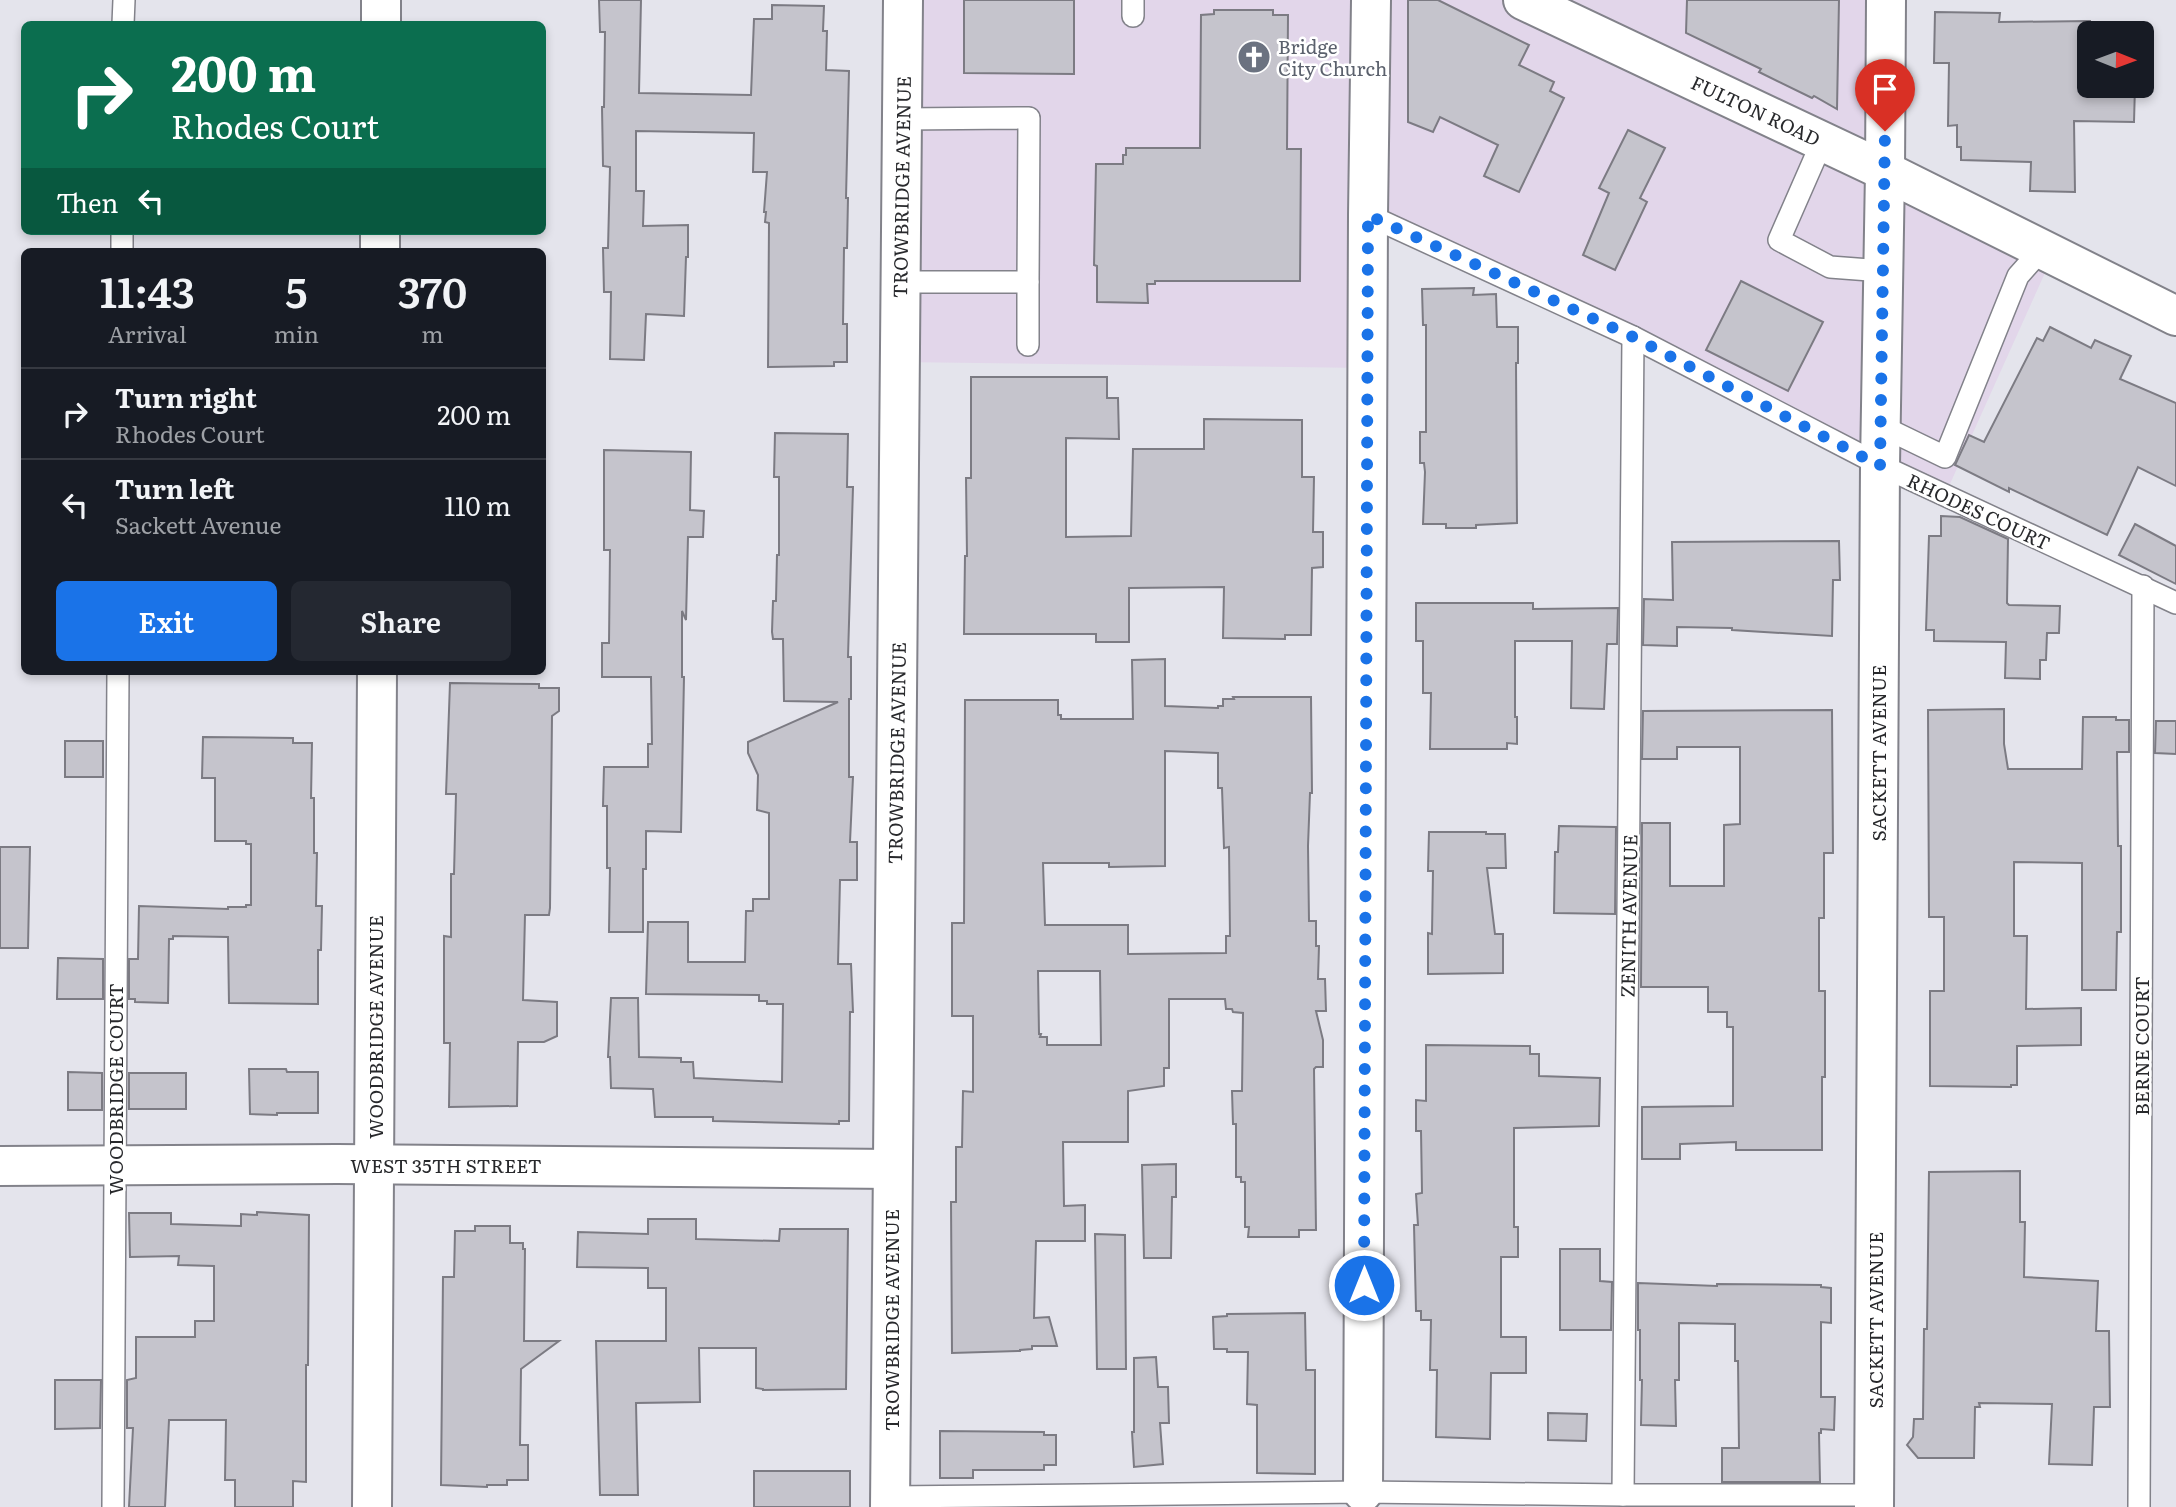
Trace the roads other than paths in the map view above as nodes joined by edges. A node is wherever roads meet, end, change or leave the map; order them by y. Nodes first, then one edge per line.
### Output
1 (124, 0) edge
2 (381, 0) edge
3 (903, 0) edge
4 (1371, 0) edge
5 (1523, 0) edge
6 (1886, 0) edge
7 (123, 21) edge
8 (381, 21) edge
9 (902, 119) junction
10 (1822, 142) junction
11 (1885, 171) junction
12 (1368, 215) junction
13 (2042, 249) junction
14 (1884, 271) junction
15 (900, 282) junction
16 (1028, 282) junction
17 (2176, 316) edge
18 (1633, 337) junction
19 (1028, 345) dead end
20 (1881, 426) junction
21 (1880, 466) junction
22 (2143, 586) junction
23 (2176, 603) edge
24 (118, 675) edge
25 (377, 675) edge
26 (114, 1164) junction
27 (375, 1164) junction
28 (0, 1166) edge
29 (892, 1169) junction
30 (1363, 1492) junction
31 (1623, 1495) junction
32 (1874, 1501) edge
33 (890, 1502) edge
34 (113, 1507) edge
35 (372, 1507) edge
36 (2139, 1507) edge

1 - 7 lane
2 - 8 street
3 - 9 street, TROWBRIDGE AVENUE
4 - 12 street
5 - 10 street, FULTON ROAD
6 - 11 street, SACKETT AVENUE
9 - 15 street, TROWBRIDGE AVENUE
9 - 16 lane
10 - 11 street, FULTON ROAD
10 - 14 lane
11 - 13 street, FULTON ROAD
11 - 14 street, SACKETT AVENUE
12 - 18 lane, RHODES COURT
12 - 30 street
13 - 17 street, FULTON ROAD
13 - 20 lane
14 - 20 street, SACKETT AVENUE
15 - 16 lane
15 - 29 street, TROWBRIDGE AVENUE
16 - 19 lane
18 - 21 lane, RHODES COURT
18 - 31 lane, ZENITH AVENUE
20 - 21 street, SACKETT AVENUE
21 - 22 lane, RHODES COURT
21 - 32 street, SACKETT AVENUE
22 - 23 lane, RHODES COURT
22 - 36 lane, BERNE COURT
24 - 26 lane, WOODBRIDGE COURT
25 - 27 street, WOODBRIDGE AVENUE
26 - 27 street, WEST 35TH STREET
26 - 28 street, WEST 35TH STREET
26 - 34 lane, WOODBRIDGE COURT
27 - 29 street, WEST 35TH STREET
27 - 35 street, WOODBRIDGE AVENUE
29 - 33 street, TROWBRIDGE AVENUE
30 - 31 lane
30 - 33 lane
31 - 32 lane

